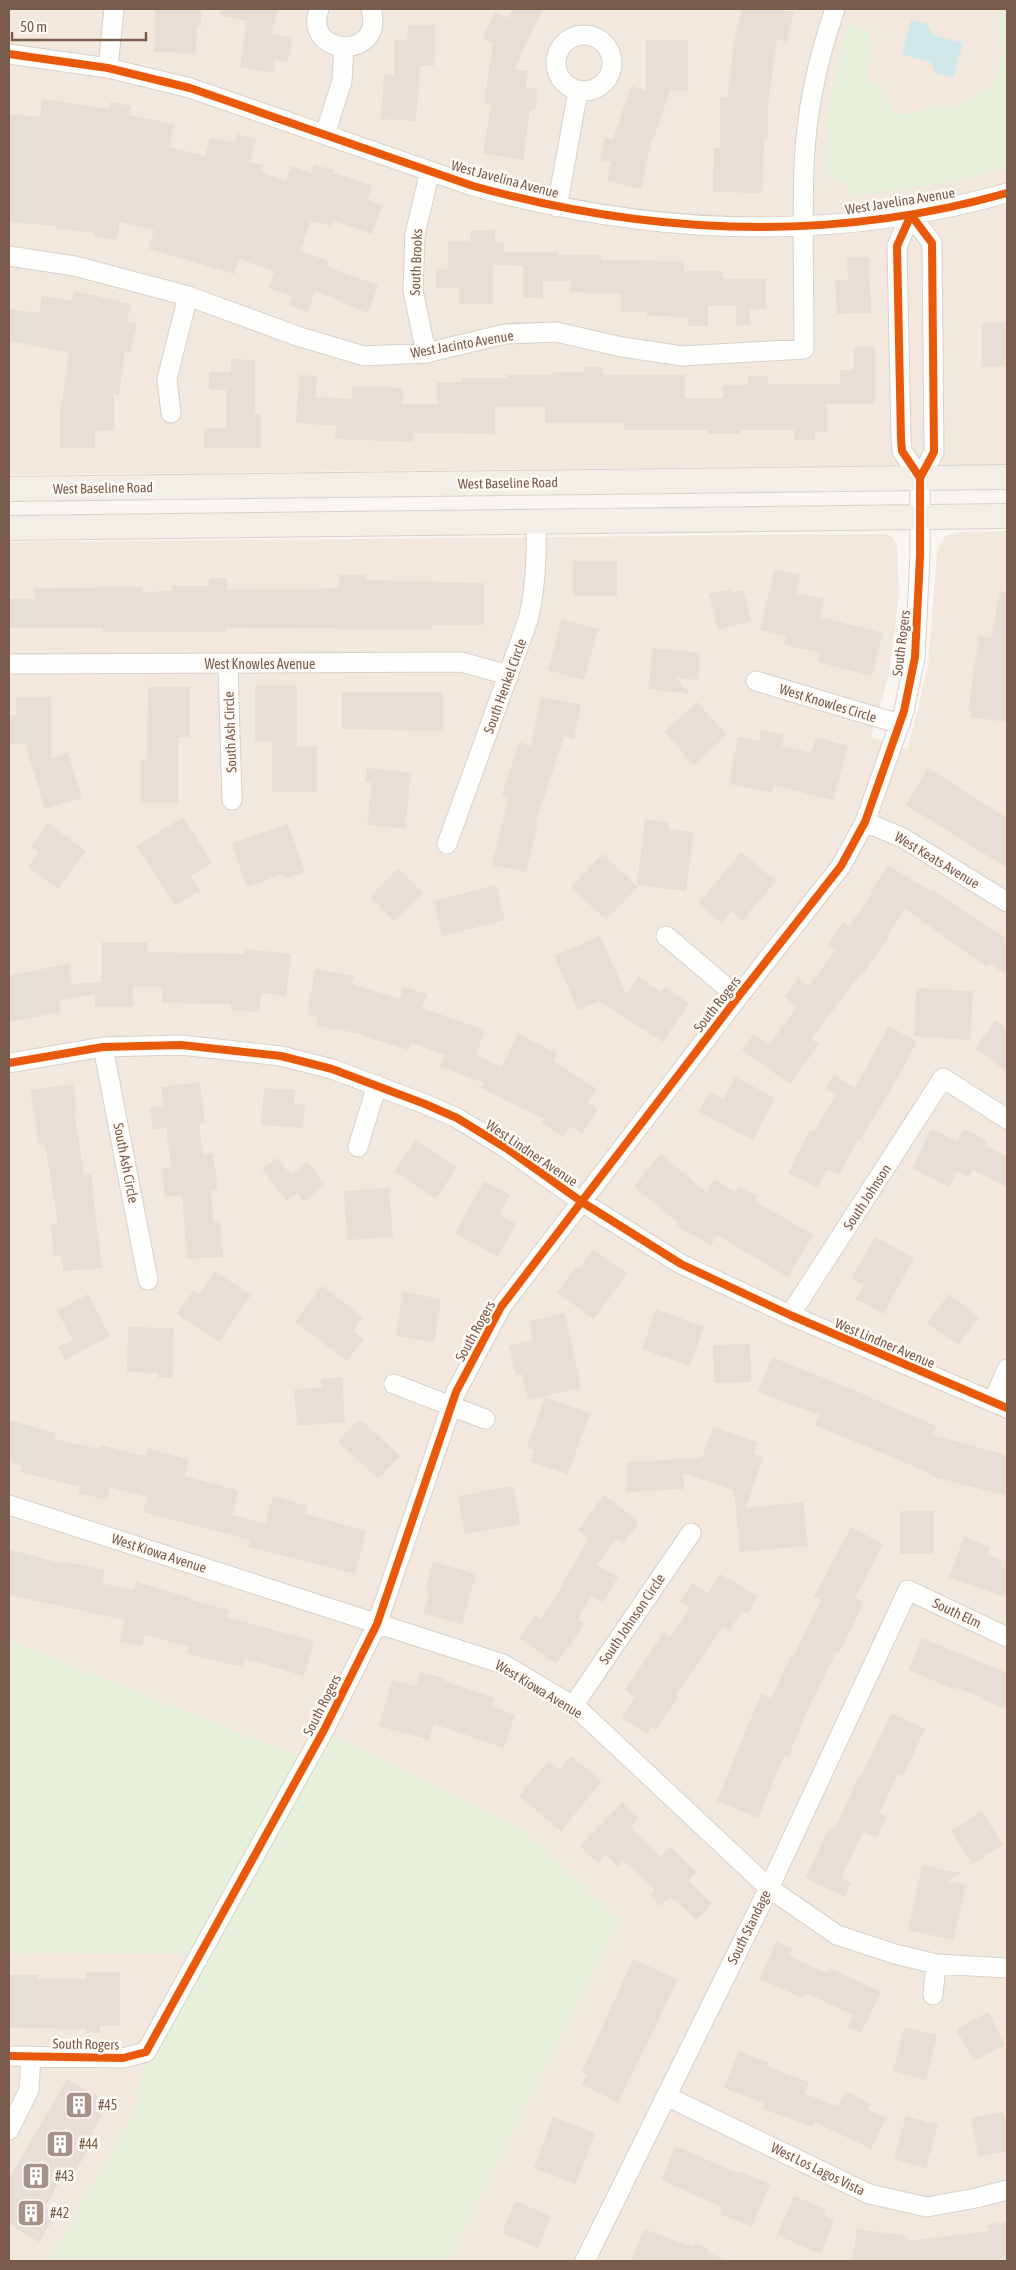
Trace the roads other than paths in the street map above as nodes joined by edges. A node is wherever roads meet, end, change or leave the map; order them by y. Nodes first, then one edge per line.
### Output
1 (114, 9) edge
2 (319, 9) edge
3 (370, 9) edge
4 (835, 9) edge
5 (344, 47) junction
6 (9, 54) edge
7 (108, 68) junction
8 (578, 91) dead end
9 (325, 134) junction
10 (430, 170) junction
11 (1007, 193) edge
12 (557, 207) junction
13 (911, 215) junction
14 (804, 226) junction
15 (9, 256) edge
16 (188, 296) junction
17 (426, 353) junction
18 (171, 413) dead end
19 (1007, 477) edge
20 (920, 478) junction
21 (9, 489) edge
22 (1007, 516) edge
23 (920, 517) junction
24 (536, 522) junction
25 (9, 528) edge
26 (9, 664) edge
27 (228, 664) junction
28 (509, 675) junction
29 (756, 681) dead end
30 (900, 724) junction
31 (232, 800) dead end
32 (865, 822) junction
33 (447, 844) dead end
34 (1007, 902) edge
35 (666, 936) dead end
36 (738, 997) junction
37 (103, 1047) junction
38 (9, 1063) edge
39 (377, 1086) junction
40 (1007, 1119) edge
41 (358, 1147) dead end
42 (582, 1202) junction
43 (148, 1280) dead end
44 (790, 1315) junction
45 (1007, 1369) edge
46 (394, 1384) dead end
47 (452, 1405) junction
48 (1000, 1405) edge
49 (485, 1420) dead end
50 (9, 1504) edge
51 (691, 1533) dead end
52 (908, 1590) joint
53 (377, 1624) junction
54 (1007, 1637) edge
55 (573, 1706) junction
56 (768, 1888) junction
57 (936, 1964) junction
58 (1007, 1968) edge
59 (933, 1995) dead end
60 (9, 2056) edge
61 (31, 2056) junction
62 (666, 2096) junction
63 (9, 2130) edge
64 (1007, 2190) edge
65 (585, 2261) edge

1 - 7 street
2 - 5 street
3 - 5 street
4 - 14 street
5 - 9 street
6 - 7 street, West Javelina Avenue
7 - 9 street, West Javelina Avenue
8 - 12 street
9 - 10 street, West Javelina Avenue
10 - 12 street, West Javelina Avenue
10 - 17 street, South Brooks
11 - 13 street, West Javelina Avenue
12 - 14 street, West Javelina Avenue
13 - 14 street, West Javelina Avenue
13 - 20 street
13 - 20 street, South Rogers
14 - 17 street, West Jacinto Avenue
15 - 16 street, West Jacinto Avenue
16 - 17 street, West Jacinto Avenue
16 - 18 street
19 - 20 main road, West Baseline Road
20 - 21 main road, West Baseline Road
20 - 23 street, South Rogers
22 - 23 main road
23 - 24 main road
23 - 30 street, South Rogers
24 - 25 main road
24 - 28 street, South Henkel Circle
26 - 27 street, West Knowles Avenue
27 - 28 street, West Knowles Avenue
27 - 31 street, South Ash Circle
28 - 33 street, South Henkel Circle
29 - 30 street, West Knowles Circle
30 - 32 street, South Rogers
32 - 34 street, West Keats Avenue
32 - 36 street, South Rogers
35 - 36 street
36 - 42 street, South Rogers
37 - 38 street, West Lindner Avenue
37 - 39 street, West Lindner Avenue
37 - 43 street, South Ash Circle
39 - 41 street
39 - 42 street, West Lindner Avenue
40 - 44 street, South Johnson
42 - 44 street, West Lindner Avenue
42 - 47 street, South Rogers
44 - 48 street, West Lindner Avenue
45 - 48 street
46 - 47 street
47 - 49 street
47 - 53 street, South Rogers
50 - 53 street, West Kiowa Avenue
51 - 55 street, South Johnson Circle
52 - 54 street, South Elm
52 - 56 street, South Standage
53 - 55 street, West Kiowa Avenue
53 - 61 street, South Rogers
55 - 56 street, West Kiowa Avenue
56 - 57 street, West Kiowa Avenue
56 - 62 street, South Standage
57 - 58 street, West Kiowa Avenue
57 - 59 street
60 - 61 street, South Rogers
61 - 63 street
62 - 64 street, West Los Lagos Vista
62 - 65 street, South Standage

